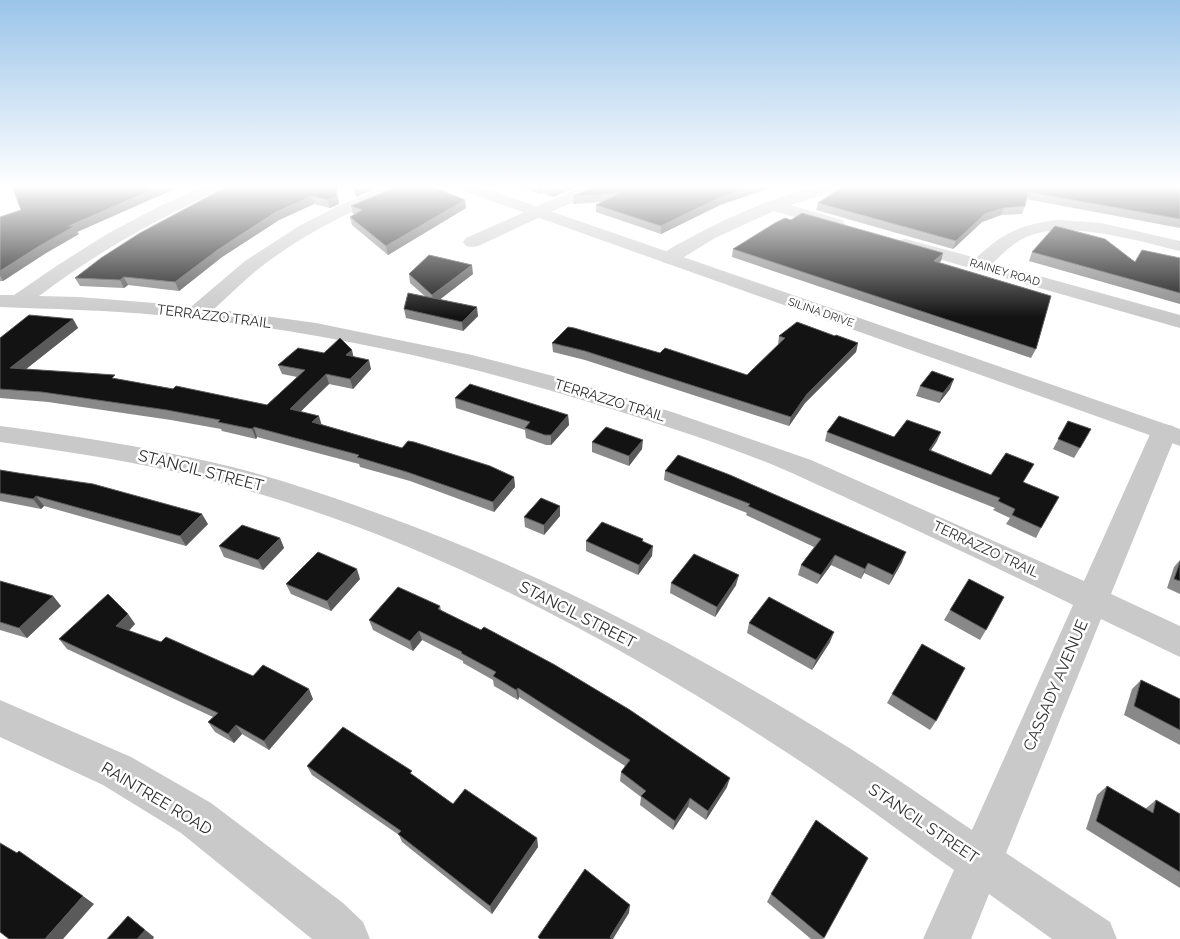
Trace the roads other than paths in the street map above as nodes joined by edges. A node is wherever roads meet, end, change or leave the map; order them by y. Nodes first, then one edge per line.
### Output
1 (126, 230) edge
2 (305, 230) edge
3 (498, 230) edge
4 (588, 230) edge
5 (717, 230) edge
6 (1037, 230) edge
7 (1109, 230) edge
8 (885, 238) edge
9 (472, 242) dead end
10 (1180, 246) edge
11 (669, 258) junction
12 (980, 265) junction
13 (10, 301) edge
14 (197, 313) junction
15 (0, 316) edge
16 (1180, 322) edge
17 (0, 434) edge
18 (1172, 435) edge
19 (1092, 600) junction
20 (1180, 642) edge
21 (0, 718) edge
22 (980, 861) junction
23 (346, 939) edge
24 (947, 939) edge
25 (1093, 939) edge

1 - 13 street
2 - 14 street
3 - 9 street
4 - 11 street, SILINA DRIVE
5 - 11 street
6 - 12 street
7 - 10 street
8 - 12 street, RAINEY ROAD
11 - 18 street, SILINA DRIVE
12 - 16 street, RAINEY ROAD
13 - 14 street, TERRAZZO TRAIL
13 - 15 street
14 - 19 street, TERRAZZO TRAIL
17 - 22 street, STANCIL STREET
18 - 19 street, CASSADY AVENUE
19 - 20 street, TERRAZZO TRAIL
19 - 22 street, CASSADY AVENUE
21 - 23 street, RAINTREE ROAD
22 - 24 street, CASSADY AVENUE
22 - 25 street, STANCIL STREET

